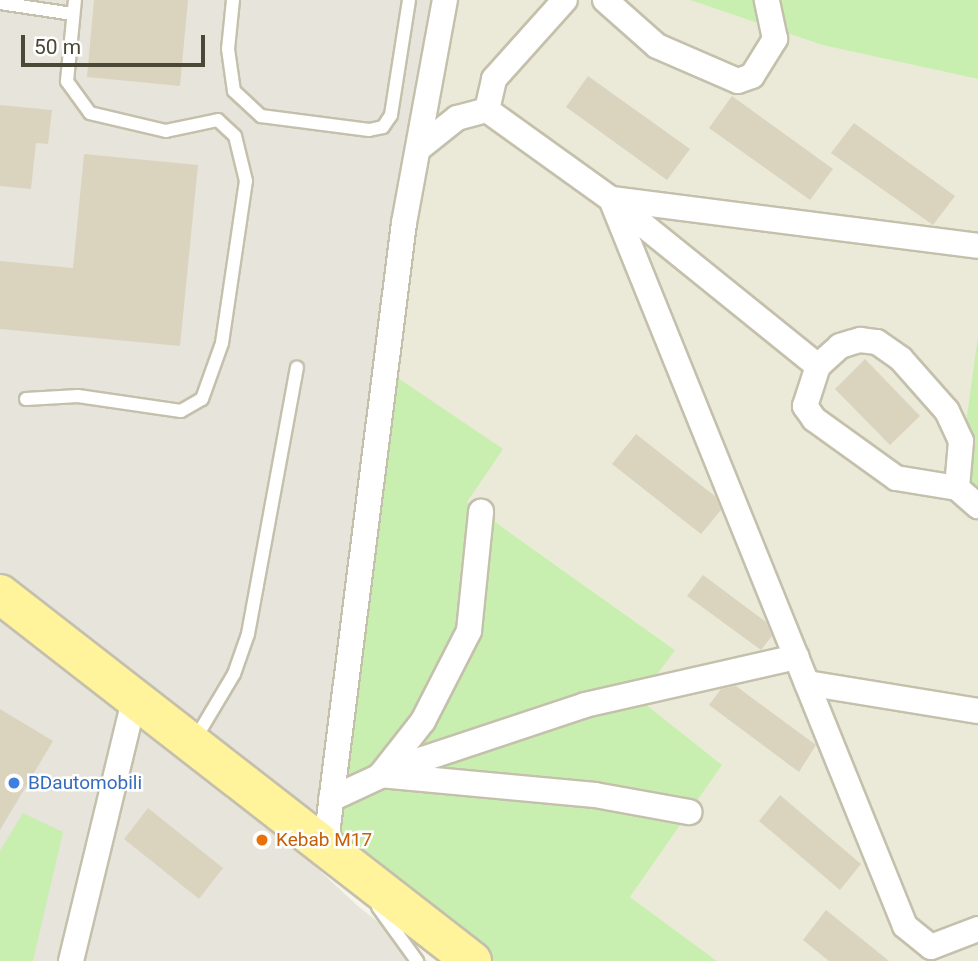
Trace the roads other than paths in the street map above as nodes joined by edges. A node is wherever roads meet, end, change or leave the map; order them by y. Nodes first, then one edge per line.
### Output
1 (75, 0) edge
2 (233, 0) edge
3 (409, 0) edge
4 (445, 0) edge
5 (565, 0) edge
6 (605, 0) edge
7 (767, 0) edge
8 (0, 3) edge
9 (73, 14) junction
10 (487, 110) junction
11 (418, 149) junction
12 (611, 199) junction
13 (978, 246) edge
14 (818, 366) junction
15 (297, 367) dead end
16 (26, 399) dead end
17 (957, 488) junction
18 (978, 506) edge
19 (481, 512) dead end
20 (0, 594) edge
21 (797, 657) junction
22 (807, 683) junction
23 (134, 700) junction
24 (978, 711) edge
25 (192, 744) junction
26 (380, 775) junction
27 (331, 799) junction
28 (689, 812) dead end
29 (325, 850) junction
30 (356, 874) junction
31 (978, 929) edge
32 (71, 961) edge
33 (417, 961) edge
34 (472, 961) edge

1 - 9 lane
2 - 3 lane
4 - 11 street
5 - 10 street
6 - 7 street
8 - 9 lane
9 - 16 lane
10 - 11 street
10 - 12 street
11 - 27 street
12 - 13 street
12 - 14 street
12 - 21 street
14 - 17 street
14 - 17 street
15 - 25 lane
17 - 18 street
19 - 26 street
20 - 23 main road
21 - 22 street
21 - 26 street
22 - 24 street
22 - 31 street
23 - 25 main road
23 - 32 street
25 - 29 main road
26 - 27 street
26 - 28 street
27 - 29 street
29 - 30 main road
30 - 33 lane
30 - 34 main road

